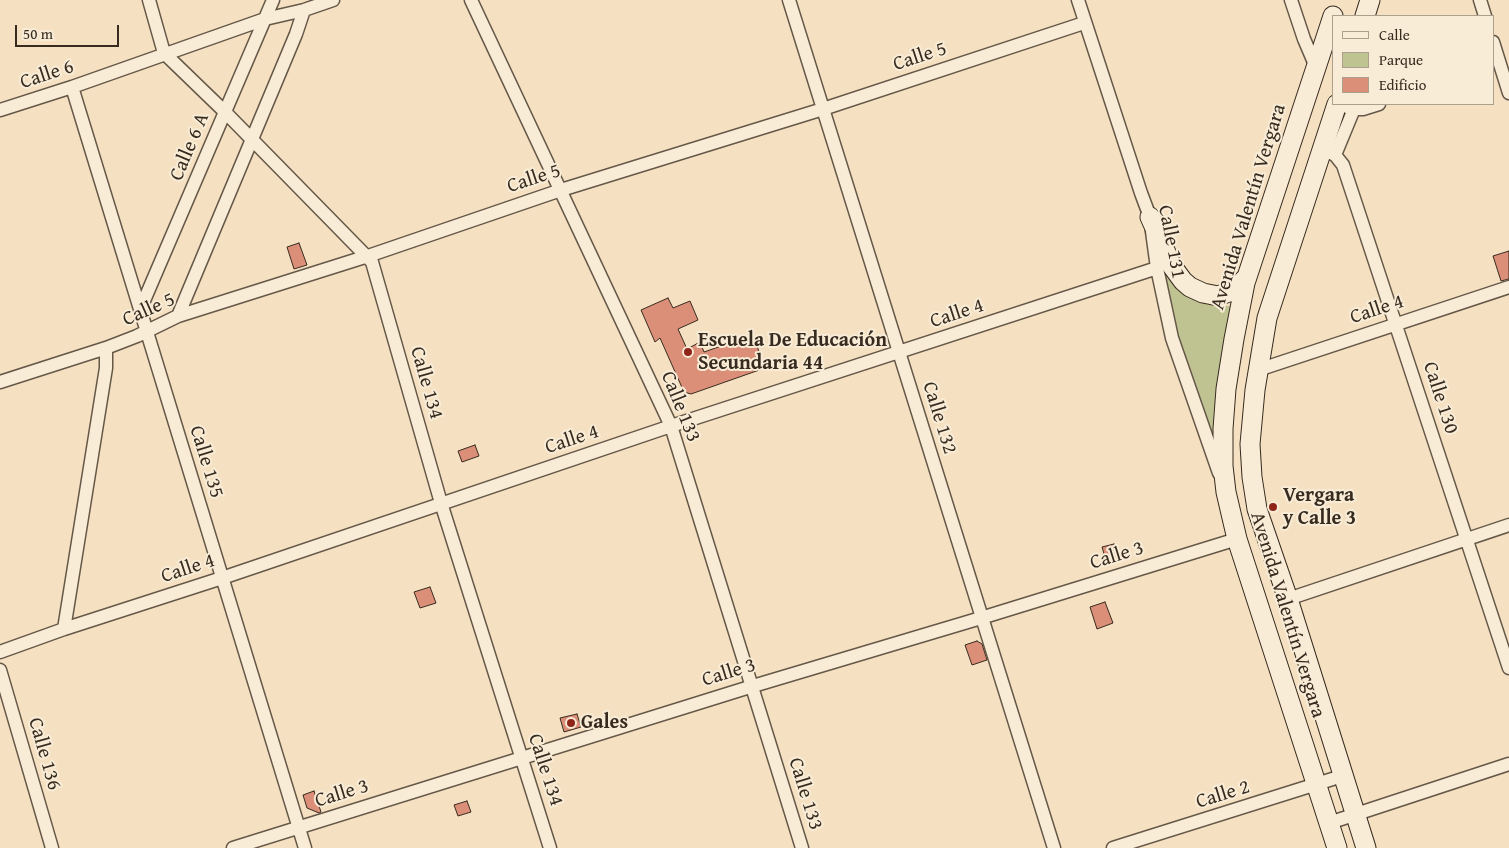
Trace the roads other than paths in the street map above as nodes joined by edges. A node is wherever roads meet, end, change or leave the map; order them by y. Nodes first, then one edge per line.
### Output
1 (149, 0) edge
2 (273, 0) edge
3 (333, 0) edge
4 (471, 0) edge
5 (788, 0) edge
6 (1078, 0) edge
7 (1291, 0) edge
8 (1338, 0) edge
9 (1370, 0) edge
10 (1480, 0) edge
11 (304, 10) junction
12 (1333, 15) edge
13 (1365, 15) edge
14 (1485, 15) edge
15 (1332, 19) edge
16 (265, 20) junction
17 (1084, 23) junction
18 (1494, 45) edge
19 (164, 54) junction
20 (1500, 63) edge
21 (1316, 67) junction
22 (72, 87) junction
23 (1509, 93) edge
24 (1375, 105) edge
25 (1343, 106) edge
26 (823, 109) junction
27 (0, 110) edge
28 (225, 112) junction
29 (251, 138) junction
30 (1328, 152) junction
31 (561, 190) junction
32 (1150, 217) junction
33 (368, 256) junction
34 (1157, 268) junction
35 (1247, 276) junction
36 (1509, 287) edge
37 (140, 310) junction
38 (178, 316) junction
39 (1397, 324) junction
40 (147, 331) junction
41 (106, 348) junction
42 (899, 353) junction
43 (1258, 370) junction
44 (0, 382) edge
45 (671, 426) junction
46 (1226, 492) junction
47 (441, 503) junction
48 (1509, 525) edge
49 (1237, 539) junction
50 (1466, 540) junction
51 (222, 578) junction
52 (1288, 599) junction
53 (981, 618) junction
54 (64, 629) junction
55 (0, 652) edge
56 (1509, 668) edge
57 (0, 670) edge
58 (753, 686) junction
59 (521, 758) junction
60 (1509, 764) edge
61 (1342, 776) junction
62 (1317, 785) junction
63 (1355, 815) junction
64 (1330, 824) junction
65 (298, 827) junction
66 (52, 848) edge
67 (234, 848) edge
68 (305, 848) edge
69 (550, 848) edge
70 (802, 848) edge
71 (1054, 848) edge
72 (1113, 848) edge
73 (1337, 848) edge
74 (1366, 848) edge

1 - 19 street
2 - 16 street, Calle 6 A
3 - 11 street, Calle 6
4 - 31 street, Calle 133
5 - 26 street, Calle 132
6 - 17 street, Calle 131
7 - 21 street
8 - 12 main road, Avenida Valentín Vergara
9 - 13 main road
10 - 14 street
11 - 16 street, Calle 6
11 - 29 street
15 - 21 main road, Avenida Valentín Vergara
16 - 19 street, Calle 6
16 - 28 street, Calle 6 A
17 - 26 street, Calle 5
17 - 32 street, Calle 131
18 - 20 street
19 - 22 street, Calle 6
19 - 28 street, Calle 134
20 - 23 street
21 - 35 main road, Avenida Valentín Vergara
22 - 27 street, Calle 6
22 - 37 street, Calle 135
24 - 25 street
25 - 30 main road, Avenida Valentín Vergara
26 - 31 street, Calle 5
26 - 42 street, Calle 132
28 - 29 street, Calle 134
28 - 37 street, Calle 6 A
29 - 33 street, Calle 134
29 - 38 street
30 - 39 street, Calle 130
30 - 43 main road, Avenida Valentín Vergara
31 - 33 street, Calle 5
31 - 45 street, Calle 133
32 - 34 street, Calle 131
32 - 35 main road
33 - 38 street, Calle 5
33 - 47 street, Calle 134
34 - 42 street, Calle 4
34 - 46 street, Calle 131
35 - 46 main road, Avenida Valentín Vergara
36 - 39 street, Calle 4
37 - 40 street, Calle 135
38 - 40 street, Calle 5
39 - 43 street, Calle 4
39 - 50 street, Calle 130
40 - 41 street, Calle 5
40 - 51 street, Calle 135
41 - 44 street, Calle 5
41 - 54 street
42 - 45 street, Calle 4
42 - 53 street, Calle 132
43 - 52 main road, Avenida Valentín Vergara
45 - 47 street, Calle 4
45 - 58 street, Calle 133
46 - 49 main road, Avenida Valentín Vergara
47 - 51 street, Calle 4
47 - 59 street, Calle 134
48 - 50 street
49 - 53 street, Calle 3
49 - 62 main road, Avenida Valentín Vergara
50 - 52 street
50 - 56 street, Calle 130
51 - 54 street, Calle 4
51 - 65 street, Calle 135
52 - 61 main road, Avenida Valentín Vergara
53 - 58 street, Calle 3
53 - 71 street, Calle 132
54 - 55 street, Calle 4
57 - 66 street, Calle 136
58 - 59 street, Calle 3
58 - 70 street, Calle 133
59 - 65 street, Calle 3
59 - 69 street, Calle 134
60 - 63 street
61 - 62 street, Calle 2
61 - 63 main road, Avenida Valentín Vergara
62 - 64 main road, Avenida Valentín Vergara
62 - 72 street, Calle 2
63 - 64 street
63 - 74 main road, Avenida Valentín Vergara
64 - 73 main road, Avenida Valentín Vergara
65 - 67 street, Calle 3
65 - 68 street, Calle 135

